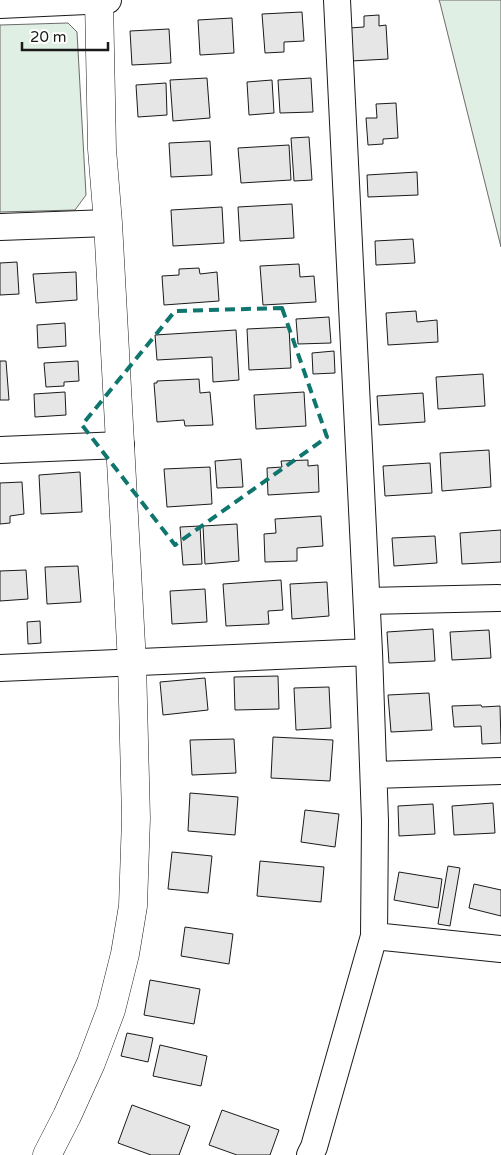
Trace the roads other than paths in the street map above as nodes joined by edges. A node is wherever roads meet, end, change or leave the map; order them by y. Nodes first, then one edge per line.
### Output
1 (99, 0) edge
2 (108, 0) edge
3 (337, 0) edge
4 (0, 5) edge
5 (108, 223) junction
6 (0, 227) edge
7 (121, 445) junction
8 (0, 450) edge
9 (498, 598) dead end
10 (366, 601) junction
11 (370, 652) junction
12 (132, 663) junction
13 (0, 668) edge
14 (501, 771) edge
15 (374, 775) junction
16 (374, 936) junction
17 (501, 949) edge
18 (47, 1155) edge
19 (310, 1155) edge

1 - 2 street
1 - 4 street
1 - 5 street
3 - 10 street
5 - 6 street
5 - 7 street
7 - 8 street
7 - 12 street
9 - 10 street
10 - 11 street
11 - 12 street
11 - 15 street
12 - 13 street
12 - 18 street
14 - 15 street
15 - 16 street
16 - 17 street
16 - 19 street

